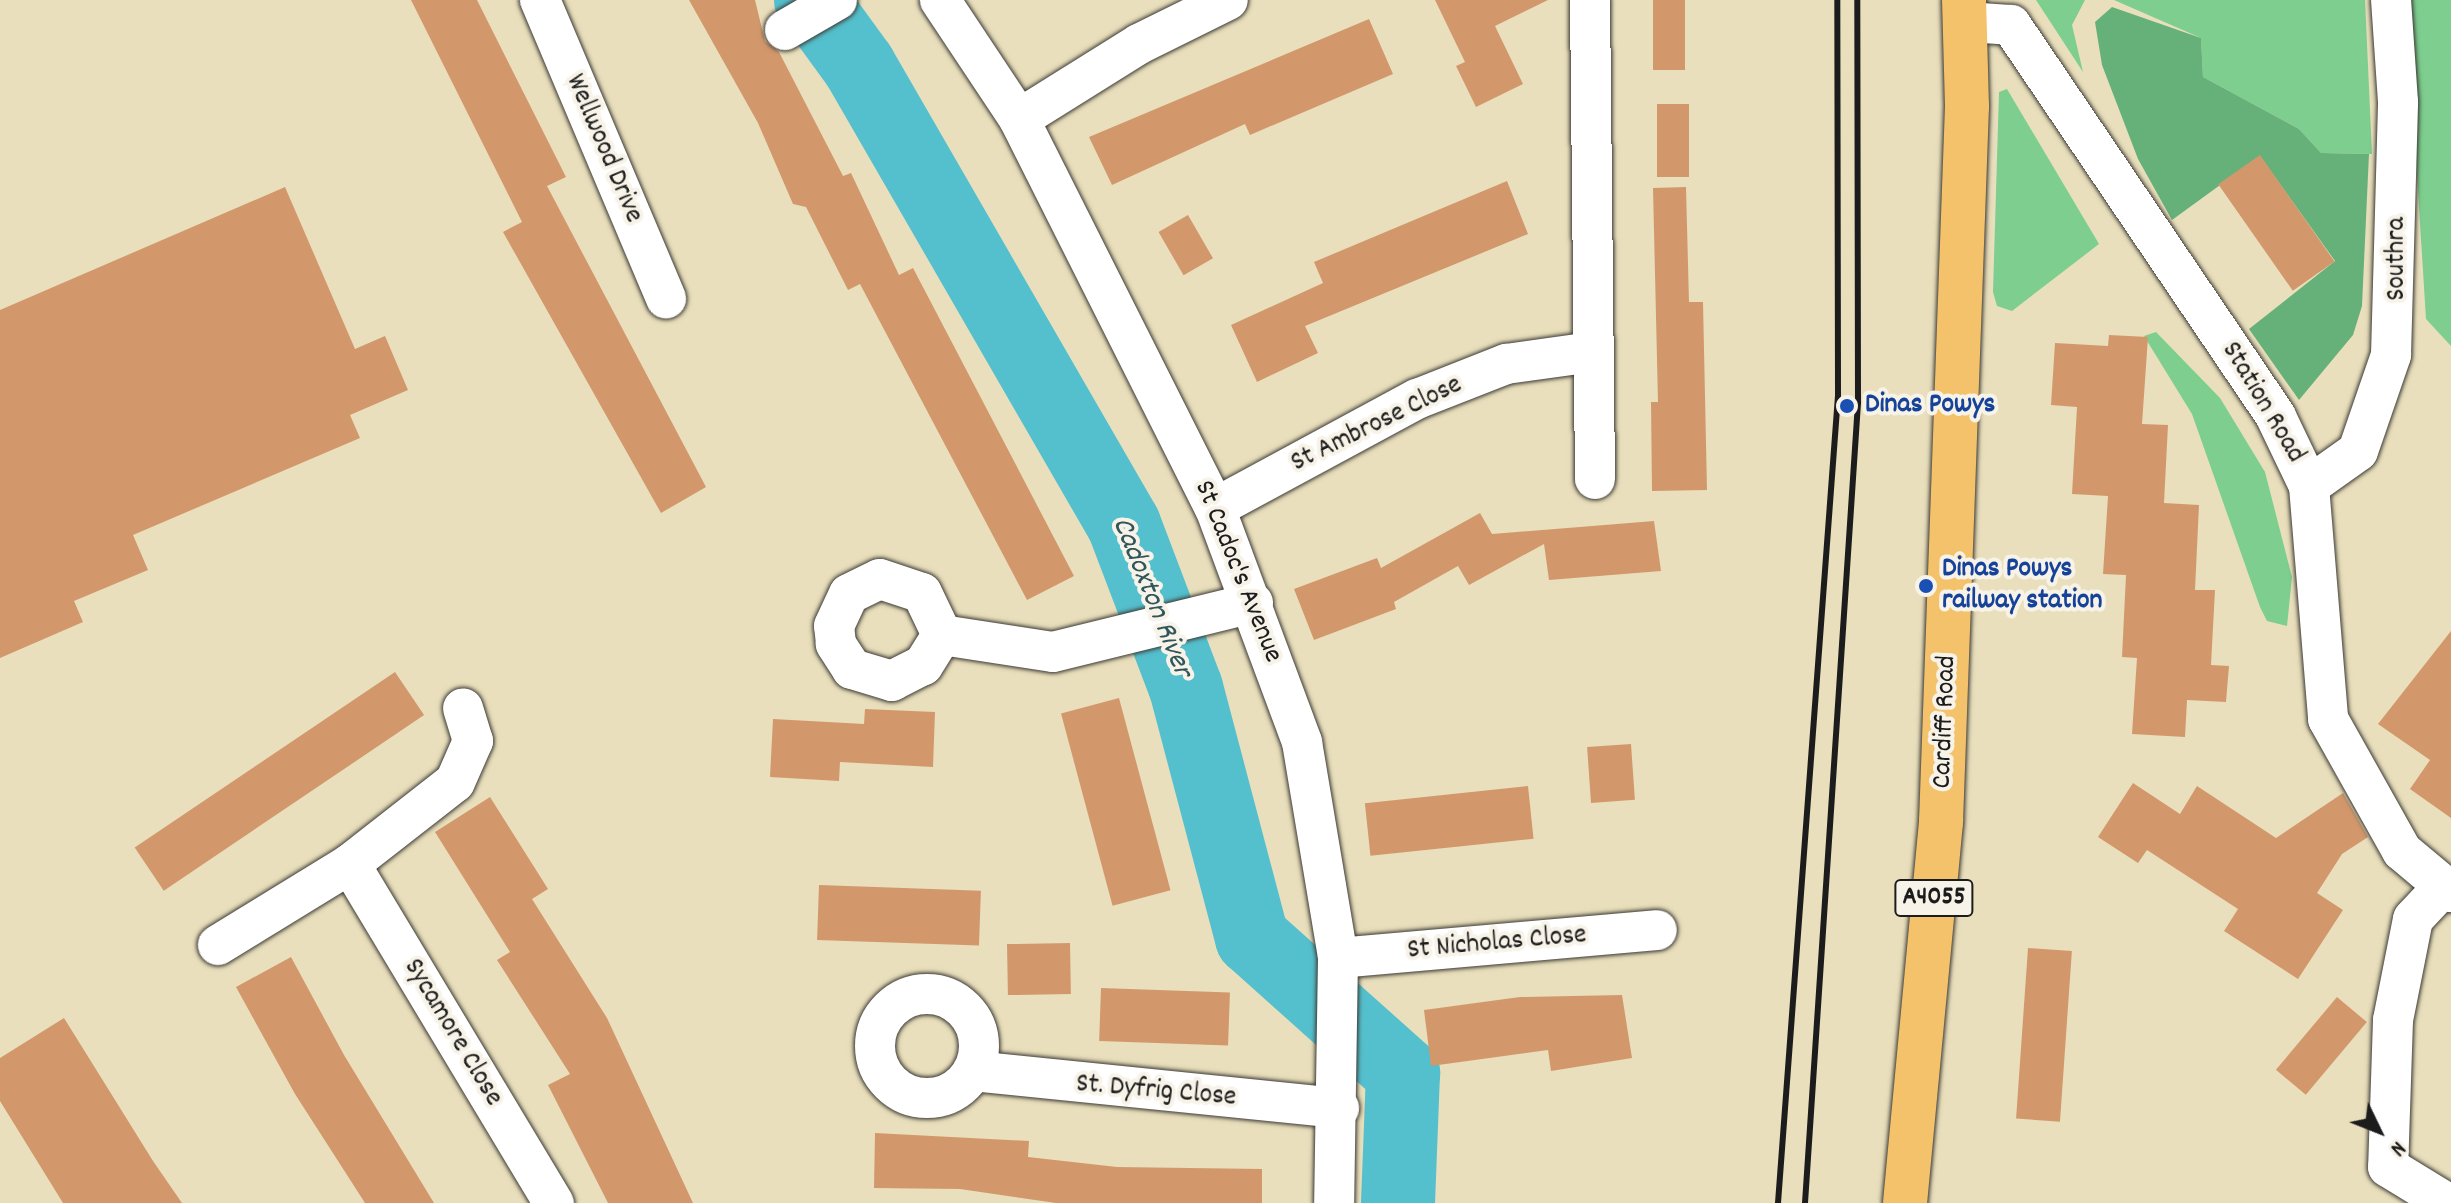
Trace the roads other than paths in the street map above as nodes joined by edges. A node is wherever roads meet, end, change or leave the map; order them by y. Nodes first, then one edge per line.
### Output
1 (540, 0) edge
2 (837, 0) edge
3 (940, 0) edge
4 (1228, 0) edge
5 (1590, 0) edge
6 (2391, 0) edge
7 (1966, 11) edge
8 (785, 30) dead end
9 (1019, 119) junction
10 (666, 298) dead end
11 (1593, 352) junction
12 (1595, 479) dead end
13 (2309, 486) junction
14 (1215, 508) junction
15 (1253, 603) junction
16 (942, 635) dead end
17 (463, 708) dead end
18 (350, 864) junction
19 (2447, 889) edge
20 (1657, 930) dead end
21 (218, 945) dead end
22 (1338, 958) junction
23 (973, 1071) dead end
24 (1339, 1108) junction
25 (554, 1203) edge
26 (1334, 1203) edge
27 (1905, 1203) edge
28 (2447, 1203) edge

1 - 10 street, Wellwood Drive
2 - 8 street
3 - 9 street, St Cadoc's Avenue
4 - 9 street
5 - 11 street
6 - 13 street, Southra
7 - 13 street, Station Road
7 - 27 main road, Cardiff Road / A4055
9 - 14 street, St Cadoc's Avenue
11 - 12 street
11 - 14 street, St Ambrose Close
13 - 19 street, Station Road
14 - 15 street, St Cadoc's Avenue
15 - 16 street
15 - 22 street, St Cadoc's Avenue
17 - 18 street
18 - 21 street
18 - 25 street, Sycamore Close
19 - 28 street
20 - 22 street, St Nicholas Close
22 - 24 street, St Cadoc's Avenue
23 - 24 street, St. Dyfrig Close
24 - 26 street, St Cadoc's Avenue

